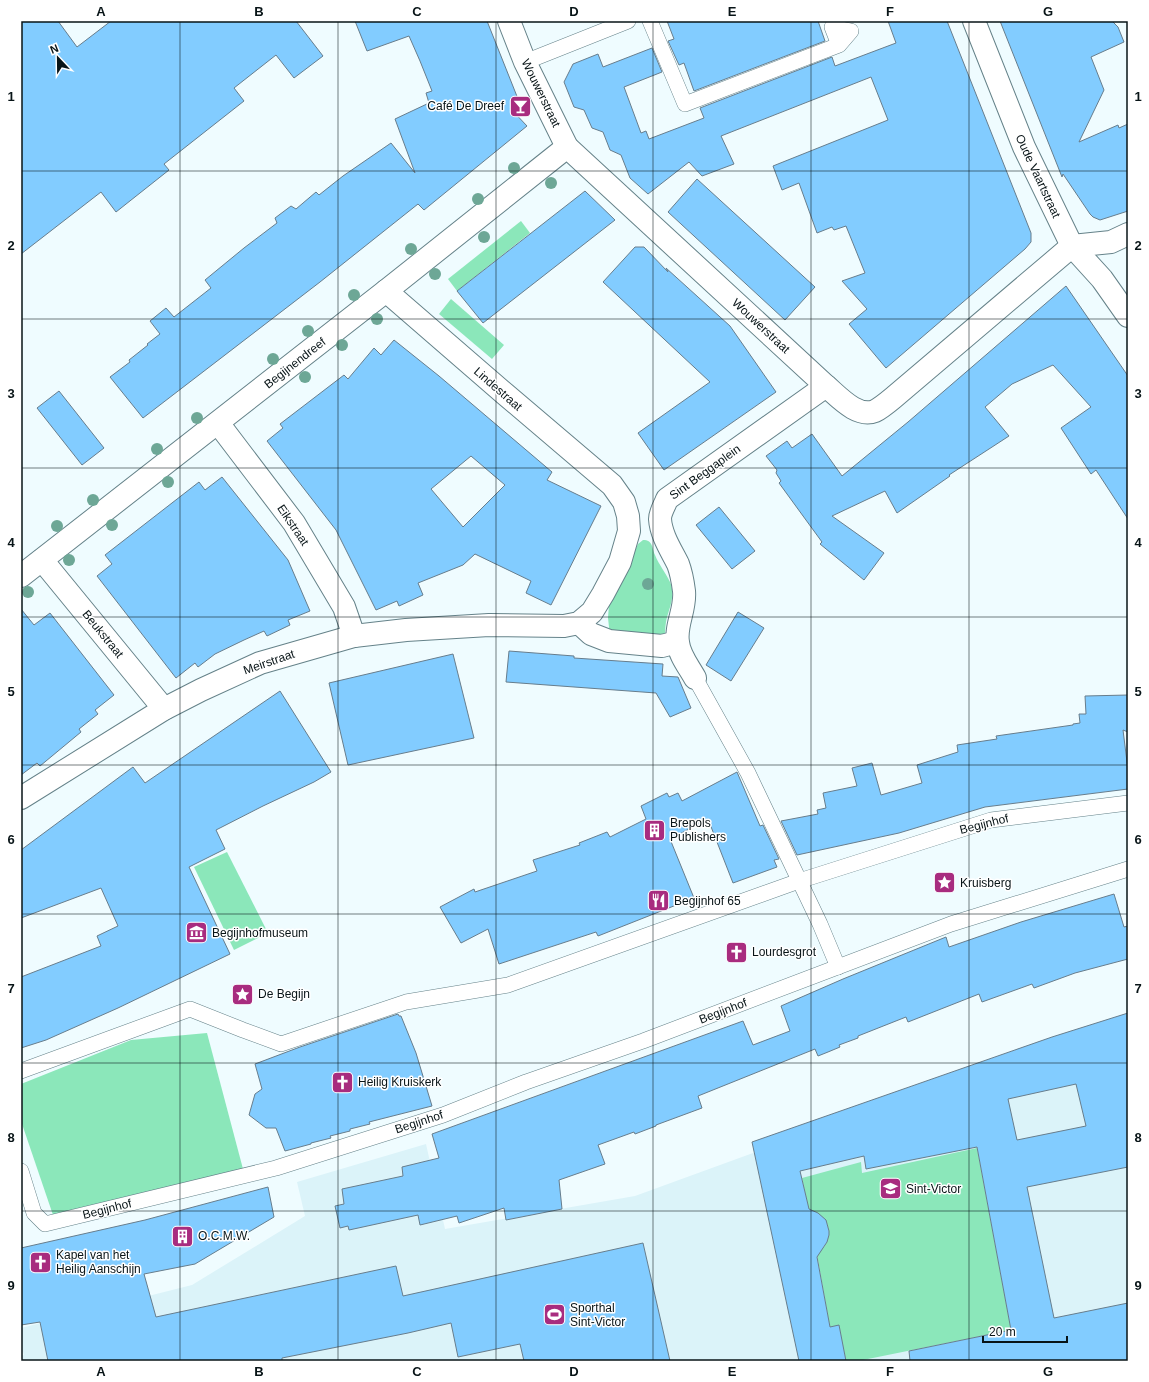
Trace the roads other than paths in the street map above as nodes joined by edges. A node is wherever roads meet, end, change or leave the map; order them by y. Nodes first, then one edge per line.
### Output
1 (509, 21) edge
2 (628, 21) edge
3 (650, 21) edge
4 (974, 21) edge
5 (839, 45) dead end
6 (525, 62) junction
7 (567, 147) junction
8 (1128, 234) edge
9 (1072, 246) junction
10 (386, 291) junction
11 (1128, 316) edge
12 (826, 386) junction
13 (218, 423) junction
14 (42, 560) junction
15 (21, 576) edge
16 (579, 623) junction
17 (354, 636) junction
18 (678, 642) junction
19 (695, 678) joint
20 (164, 709) junction
21 (21, 798) edge
22 (1128, 803) edge
23 (1128, 869) edge
24 (799, 881) junction
25 (838, 967) junction
26 (21, 1072) edge
27 (21, 1171) edge

1 - 6 street, Wouwerstraat
2 - 6 lane
3 - 5 lane
4 - 9 street, Oude Vaartstraat
6 - 7 street, Wouwerstraat
7 - 10 street, Begijnendreef
7 - 12 street, Wouwerstraat
8 - 9 street
9 - 11 street, Oude Vaartstraat
9 - 12 street, Wouwerstraat
10 - 13 street, Begijnendreef
10 - 16 street, Lindestraat
12 - 18 street, Sint Beggaplein
13 - 14 street, Begijnendreef
13 - 17 street, Eikstraat
14 - 15 street, Begijnendreef
14 - 20 street, Beukstraat
16 - 17 street, Meirstraat
16 - 18 street
17 - 20 street, Meirstraat
18 - 19 street, Sint Beggaplein
19 - 24 lane
20 - 21 street, Meirstraat
22 - 24 lane, Begijnhof
23 - 25 lane, Begijnhof
24 - 25 lane
24 - 26 lane, Begijnhof
25 - 27 lane, Begijnhof

